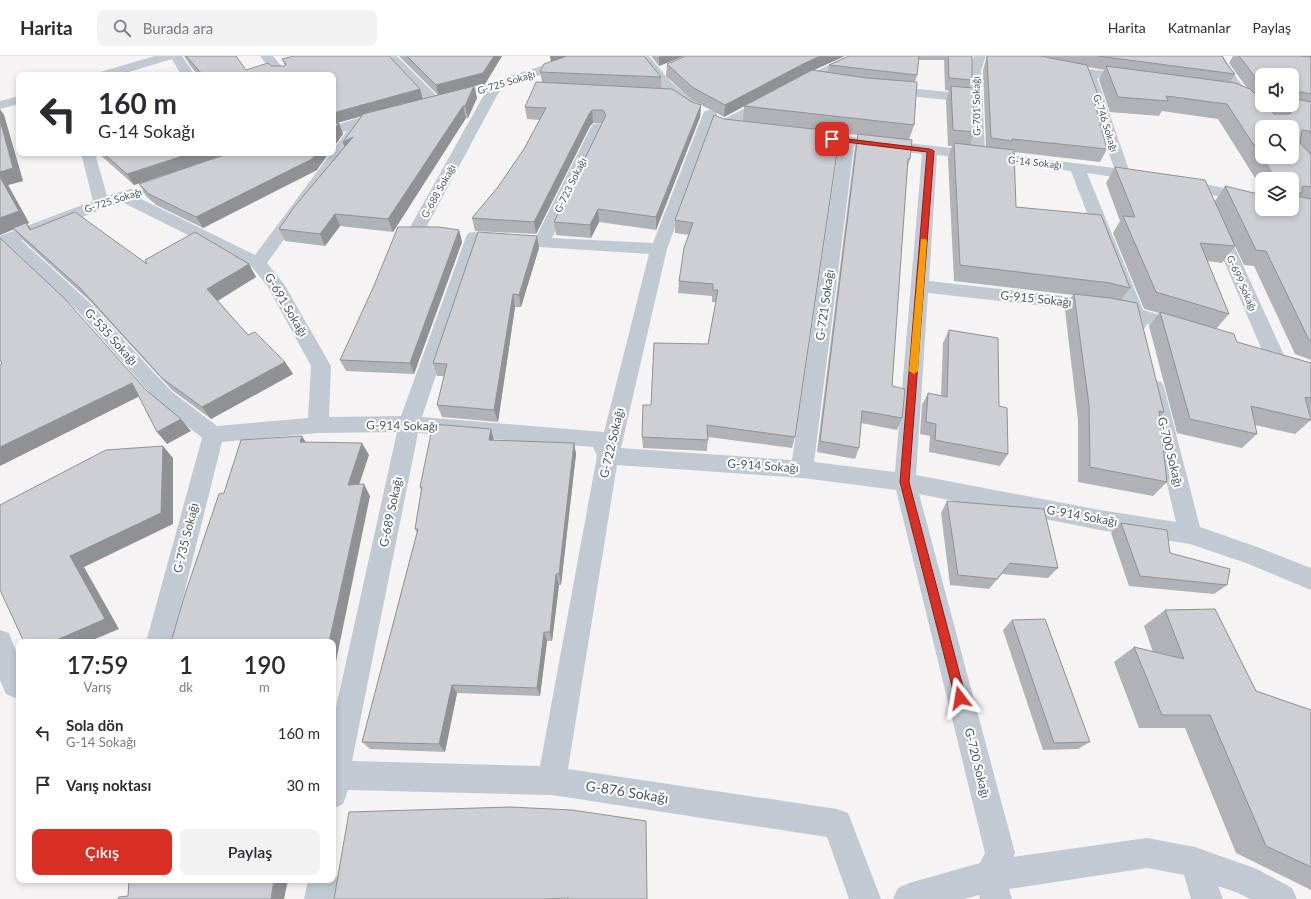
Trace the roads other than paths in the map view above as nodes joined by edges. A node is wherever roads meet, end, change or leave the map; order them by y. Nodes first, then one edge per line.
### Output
1 (168, 56) edge
2 (176, 56) edge
3 (266, 56) edge
4 (390, 56) edge
5 (585, 56) edge
6 (643, 56) edge
7 (858, 56) edge
8 (980, 56) edge
9 (1003, 56) edge
10 (1217, 56) edge
11 (670, 68) edge
12 (115, 72) edge
13 (186, 72) edge
14 (279, 72) edge
15 (1090, 73) junction
16 (656, 74) junction
17 (807, 80) junction
18 (1144, 80) edge
19 (828, 83) edge
20 (495, 87) junction
21 (526, 88) dead end
22 (872, 89) edge
23 (1221, 91) edge
24 (465, 94) edge
25 (660, 95) edge
26 (675, 96) junction
27 (450, 98) edge
28 (975, 99) junction
29 (1247, 99) junction
30 (16, 101) edge
31 (1255, 101) edge
32 (435, 102) junction
33 (0, 105) edge
34 (421, 105) edge
35 (400, 110) edge
36 (716, 119) junction
37 (1266, 120) edge
38 (361, 122) junction
39 (598, 127) edge
40 (746, 128) edge
41 (336, 130) edge
42 (793, 134) edge
43 (847, 141) junction
44 (930, 151) junction
45 (89, 156) edge
46 (978, 156) junction
47 (1077, 167) junction
48 (1123, 173) junction
49 (1156, 179) edge
50 (1171, 182) edge
51 (153, 186) edge
52 (123, 196) junction
53 (1206, 201) junction
54 (1255, 201) edge
55 (101, 203) junction
56 (474, 237) junction
57 (4, 240) edge
58 (542, 242) junction
59 (659, 249) junction
60 (258, 263) junction
61 (920, 286) junction
62 (1136, 314) junction
63 (1201, 333) edge
64 (1143, 344) edge
65 (1252, 349) edge
66 (1149, 367) edge
67 (410, 424) junction
68 (318, 425) junction
69 (212, 435) junction
70 (608, 456) junction
71 (802, 469) junction
72 (905, 482) junction
73 (1190, 534) junction
74 (1311, 579) edge
75 (160, 639) edge
76 (0, 642) edge
77 (11, 685) edge
78 (336, 776) edge
79 (552, 781) junction
80 (336, 785) edge
81 (1195, 862) junction
82 (323, 883) edge
83 (993, 887) edge
84 (320, 899) edge
85 (864, 899) edge
86 (909, 899) edge
87 (1207, 899) edge
88 (1281, 899) edge

1 - 12 street
2 - 13 street
3 - 14 street
4 - 32 street
5 - 20 street, G-725 Sokağı
6 - 16 street
7 - 17 street
8 - 28 street, G-701 Sokağı
9 - 15 street
10 - 29 street
11 - 16 street
15 - 18 street
15 - 48 street, G-746 Sokağı
16 - 26 street
17 - 19 street
17 - 36 street
20 - 21 street
20 - 24 street, G-725 Sokağı
20 - 56 street, G-688 Sokağı
22 - 28 street
23 - 29 street
25 - 26 street
26 - 36 street
27 - 32 street
28 - 46 street, G-701 Sokağı
29 - 31 street
29 - 37 street
30 - 33 street
32 - 34 street
35 - 38 street
36 - 40 street
36 - 59 street, G-722 Sokağı
38 - 41 street
38 - 60 street
39 - 58 street, G-723 Sokağı
42 - 43 street, G-14 Sokağı
43 - 44 street, G-14 Sokağı
43 - 71 street, G-721 Sokağı
44 - 46 street, G-14 Sokağı
44 - 61 street, G-720 Sokağı
45 - 55 street
46 - 47 street, G-14 Sokağı
47 - 48 street, G-14 Sokağı
47 - 62 street
48 - 49 street, G-14 Sokağı
50 - 53 street
51 - 52 street, G-725 Sokağı
52 - 55 street, G-725 Sokağı
52 - 60 street, G-691 Sokağı
53 - 54 street
53 - 65 street, G-699 Sokağı
55 - 57 street, G-725 Sokağı
56 - 58 street, G-688 Sokağı
56 - 67 street, G-689 Sokağı
57 - 69 street, G-535 Sokağı
58 - 59 street, G-688 Sokağı
59 - 70 street, G-722 Sokağı
60 - 68 street, G-691 Sokağı
61 - 62 street, G-915 Sokağı
61 - 72 street, G-720 Sokağı
62 - 63 street, G-915 Sokağı
62 - 64 street
66 - 73 street, G-700 Sokağı
67 - 68 street, G-914 Sokağı
67 - 70 street, G-914 Sokağı
67 - 78 street, G-689 Sokağı
68 - 69 street, G-914 Sokağı
69 - 75 street, G-735 Sokağı
70 - 71 street, G-914 Sokağı
70 - 79 street, G-722 Sokağı
71 - 72 street, G-914 Sokağı
72 - 73 street, G-914 Sokağı
72 - 83 street, G-720 Sokağı
73 - 74 street, G-914 Sokağı
76 - 77 street
79 - 80 street, G-876 Sokağı
79 - 85 street, G-876 Sokağı
81 - 83 street
81 - 87 street
81 - 88 street
82 - 84 street
83 - 86 street

